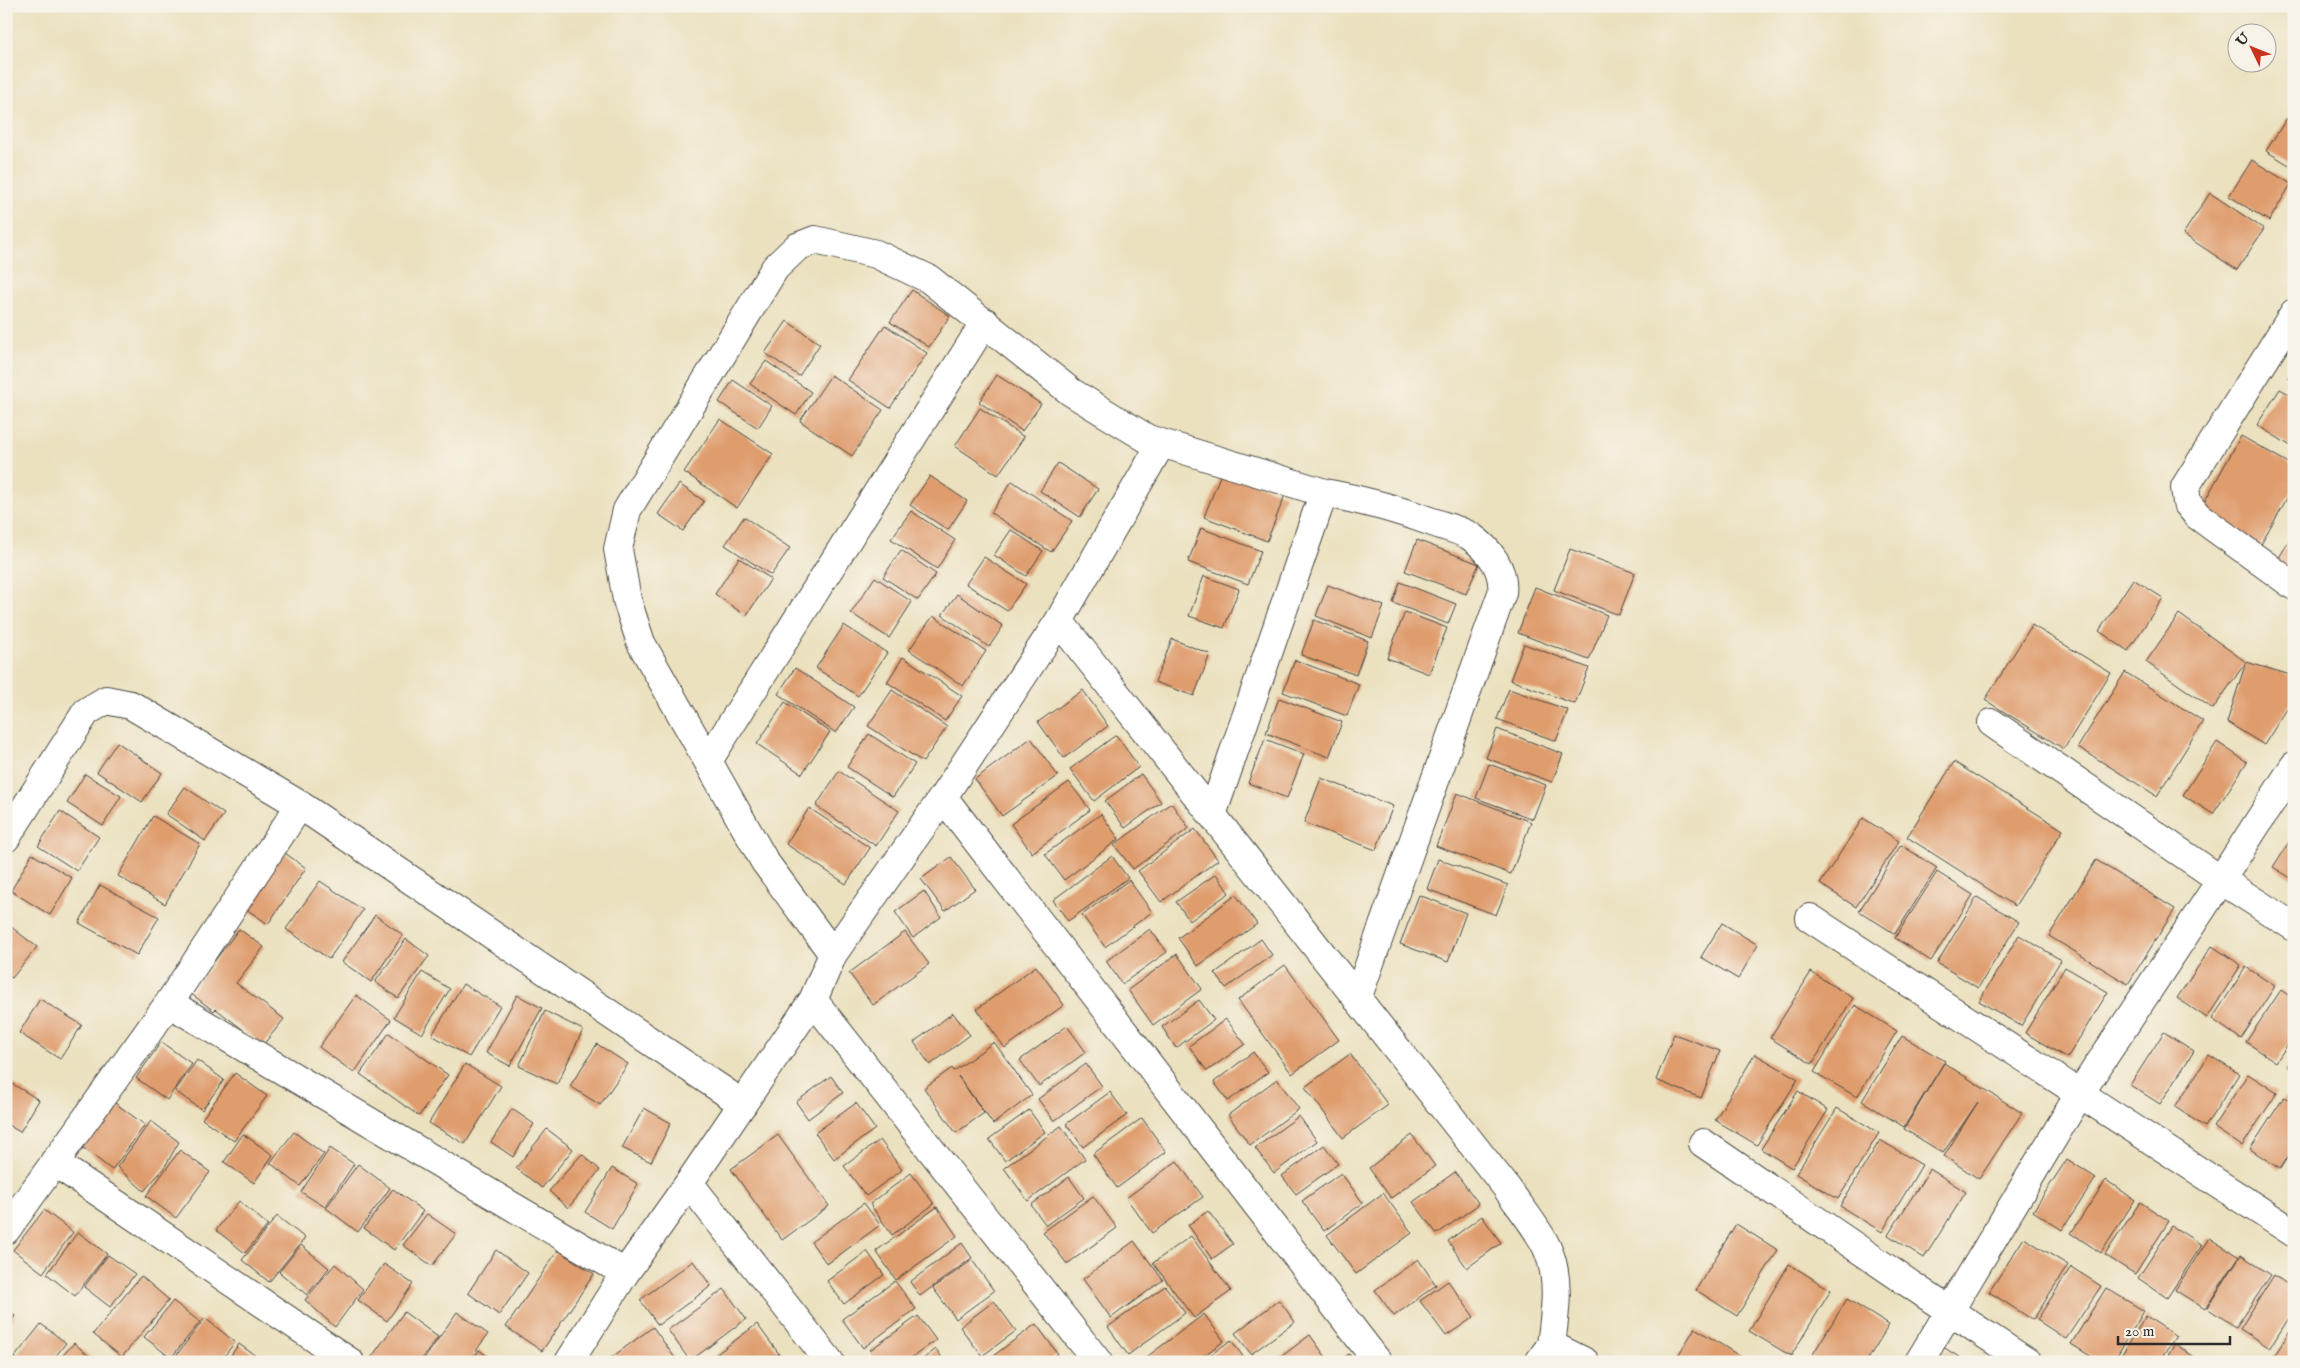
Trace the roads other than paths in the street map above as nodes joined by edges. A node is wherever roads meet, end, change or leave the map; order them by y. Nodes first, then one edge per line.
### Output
1 (2294, 313) edge
2 (985, 322) junction
3 (1161, 444) junction
4 (1325, 493) junction
5 (2294, 586) edge
6 (1060, 621) junction
7 (1992, 723) dead end
8 (708, 761) junction
9 (2294, 766) edge
10 (943, 797) junction
11 (300, 805) junction
12 (1212, 816) junction
13 (6, 838) edge
14 (2221, 880) junction
15 (1810, 918) dead end
16 (2294, 927) edge
17 (833, 954) junction
18 (1357, 999) junction
19 (813, 1000) junction
20 (169, 1003) junction
21 (2080, 1094) junction
22 (743, 1104) junction
23 (1703, 1143) dead end
24 (54, 1162) junction
25 (688, 1183) junction
26 (6, 1230) edge
27 (2294, 1233) edge
28 (625, 1273) junction
29 (1948, 1310) junction
30 (1545, 1353) edge
31 (350, 1362) edge
32 (568, 1362) edge
33 (830, 1362) edge
34 (1098, 1362) edge
35 (1378, 1362) edge
36 (1585, 1362) edge
37 (1919, 1362) edge
38 (2027, 1362) edge

1 - 5 street
2 - 3 street
2 - 8 street
2 - 8 street
3 - 4 street
3 - 6 street
4 - 12 street
4 - 18 street
6 - 10 street
6 - 12 street
7 - 14 street
8 - 17 street
9 - 14 street
10 - 17 street
10 - 35 street
11 - 13 street
11 - 20 street
11 - 22 street
12 - 18 street
14 - 16 street
14 - 21 street
15 - 21 street
17 - 19 street
18 - 30 street
19 - 22 street
19 - 34 street
20 - 24 street
20 - 28 street
21 - 27 street
21 - 29 street
22 - 25 street
23 - 29 street
24 - 26 street
24 - 31 street
25 - 28 street
25 - 33 street
28 - 32 street
29 - 37 street
29 - 38 street
30 - 36 street

